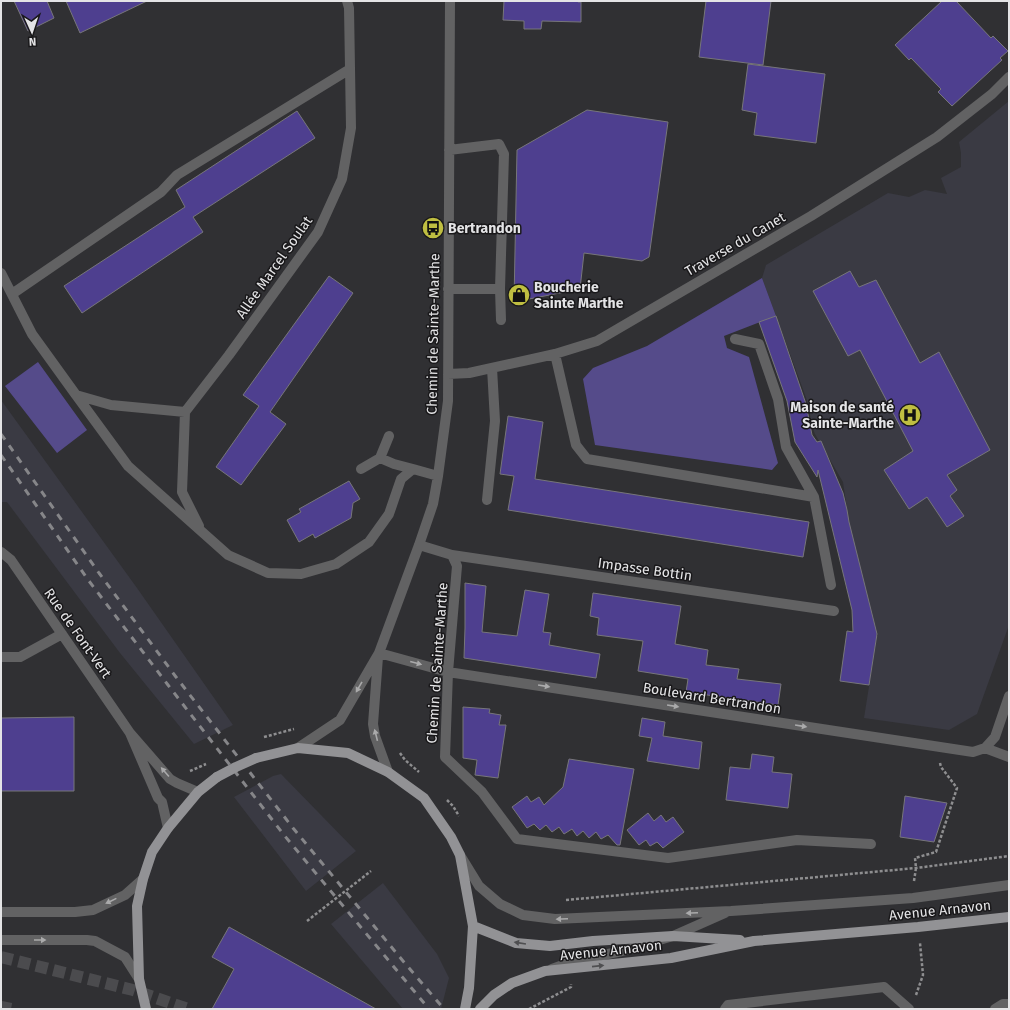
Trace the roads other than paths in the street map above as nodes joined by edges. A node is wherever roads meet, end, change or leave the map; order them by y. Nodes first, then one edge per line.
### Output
1 (346, 1) edge
2 (450, 1) edge
3 (350, 69) junction
4 (1009, 77) edge
5 (449, 150) junction
6 (1, 273) edge
7 (448, 289) junction
8 (500, 289) junction
9 (12, 294) junction
10 (501, 320) dead end
11 (735, 339) dead end
12 (555, 354) junction
13 (492, 368) junction
14 (448, 374) junction
15 (76, 395) junction
16 (185, 412) junction
17 (388, 436) dead end
18 (380, 458) junction
19 (361, 469) dead end
20 (413, 469) junction
21 (438, 476) junction
22 (814, 497) junction
23 (487, 500) dead end
24 (201, 531) junction
25 (419, 545) junction
26 (1, 552) edge
27 (452, 555) junction
28 (831, 585) dead end
29 (834, 611) dead end
30 (62, 634) junction
31 (379, 653) junction
32 (1, 657) edge
33 (448, 672) junction
34 (1009, 696) edge
35 (130, 733) junction
36 (298, 748) junction
37 (985, 748) junction
38 (1009, 757) edge
39 (388, 772) junction
40 (198, 792) junction
41 (168, 828) junction
42 (872, 844) dead end
43 (460, 855) junction
44 (143, 879) junction
45 (1009, 885) edge
46 (731, 911) junction
47 (1, 912) edge
48 (1009, 917) edge
49 (473, 926) junction
50 (673, 936) junction
51 (1, 940) edge
52 (754, 941) junction
53 (545, 972) junction
54 (139, 979) junction
55 (1009, 1004) edge
56 (146, 1009) edge
57 (465, 1009) edge
58 (480, 1009) edge
59 (725, 1009) edge
60 (909, 1009) edge
61 (995, 1009) edge

1 - 3 street, Allée Marcel Soulat
2 - 5 street, Chemin de Sainte-Marthe
3 - 9 street
3 - 16 street, Allée Marcel Soulat
4 - 12 street, Traverse du Canet
5 - 7 street, Chemin de Sainte-Marthe
5 - 8 street
6 - 9 street
7 - 8 street
7 - 14 street, Chemin de Sainte-Marthe
8 - 10 street
9 - 15 street
11 - 22 street
12 - 13 street, Traverse du Canet
12 - 22 street
13 - 14 street, Traverse du Canet
13 - 23 street
14 - 21 street, Chemin de Sainte-Marthe
15 - 16 street
15 - 24 street
16 - 24 street
17 - 18 street
18 - 19 street
18 - 20 street
20 - 21 street
20 - 24 street
21 - 25 street, Chemin de Sainte-Marthe
22 - 28 street
25 - 27 street
25 - 31 street, Chemin de Sainte-Marthe
26 - 30 street, Rue de Font-Vert
27 - 29 street, Impasse Bottin
27 - 33 street, Chemin de Sainte-Marthe
30 - 32 street
30 - 35 street, Rue de Font-Vert
31 -> 33 street, Boulevard Bertrandon
31 -> 36 street, Chemin de Sainte-Marthe
39 -> 31 street, Chemin de Sainte-Marthe
33 -> 37 street, Boulevard Bertrandon
33 - 42 street, Chemin de Sainte-Marthe
34 - 37 street
40 -> 35 street, Rue de Font-Vert
35 - 41 street, Rue de Font-Vert
36 - 39 main road
36 - 40 main road, bridge
37 - 38 street
39 - 43 main road
40 - 41 main road
41 - 44 main road
46 -> 43 street
43 - 49 main road
44 -> 47 street
44 - 54 main road
45 - 46 street
46 - 50 street
48 - 52 main road, Avenue Arnavon
50 -> 49 main road, Avenue Arnavon
49 - 57 main road
50 - 52 main road, Avenue Arnavon
50 - 53 street
51 -> 54 street
53 -> 52 main road, Avenue Arnavon
53 - 58 main road, Avenue Arnavon
54 - 56 main road
55 - 61 street
59 - 60 street

